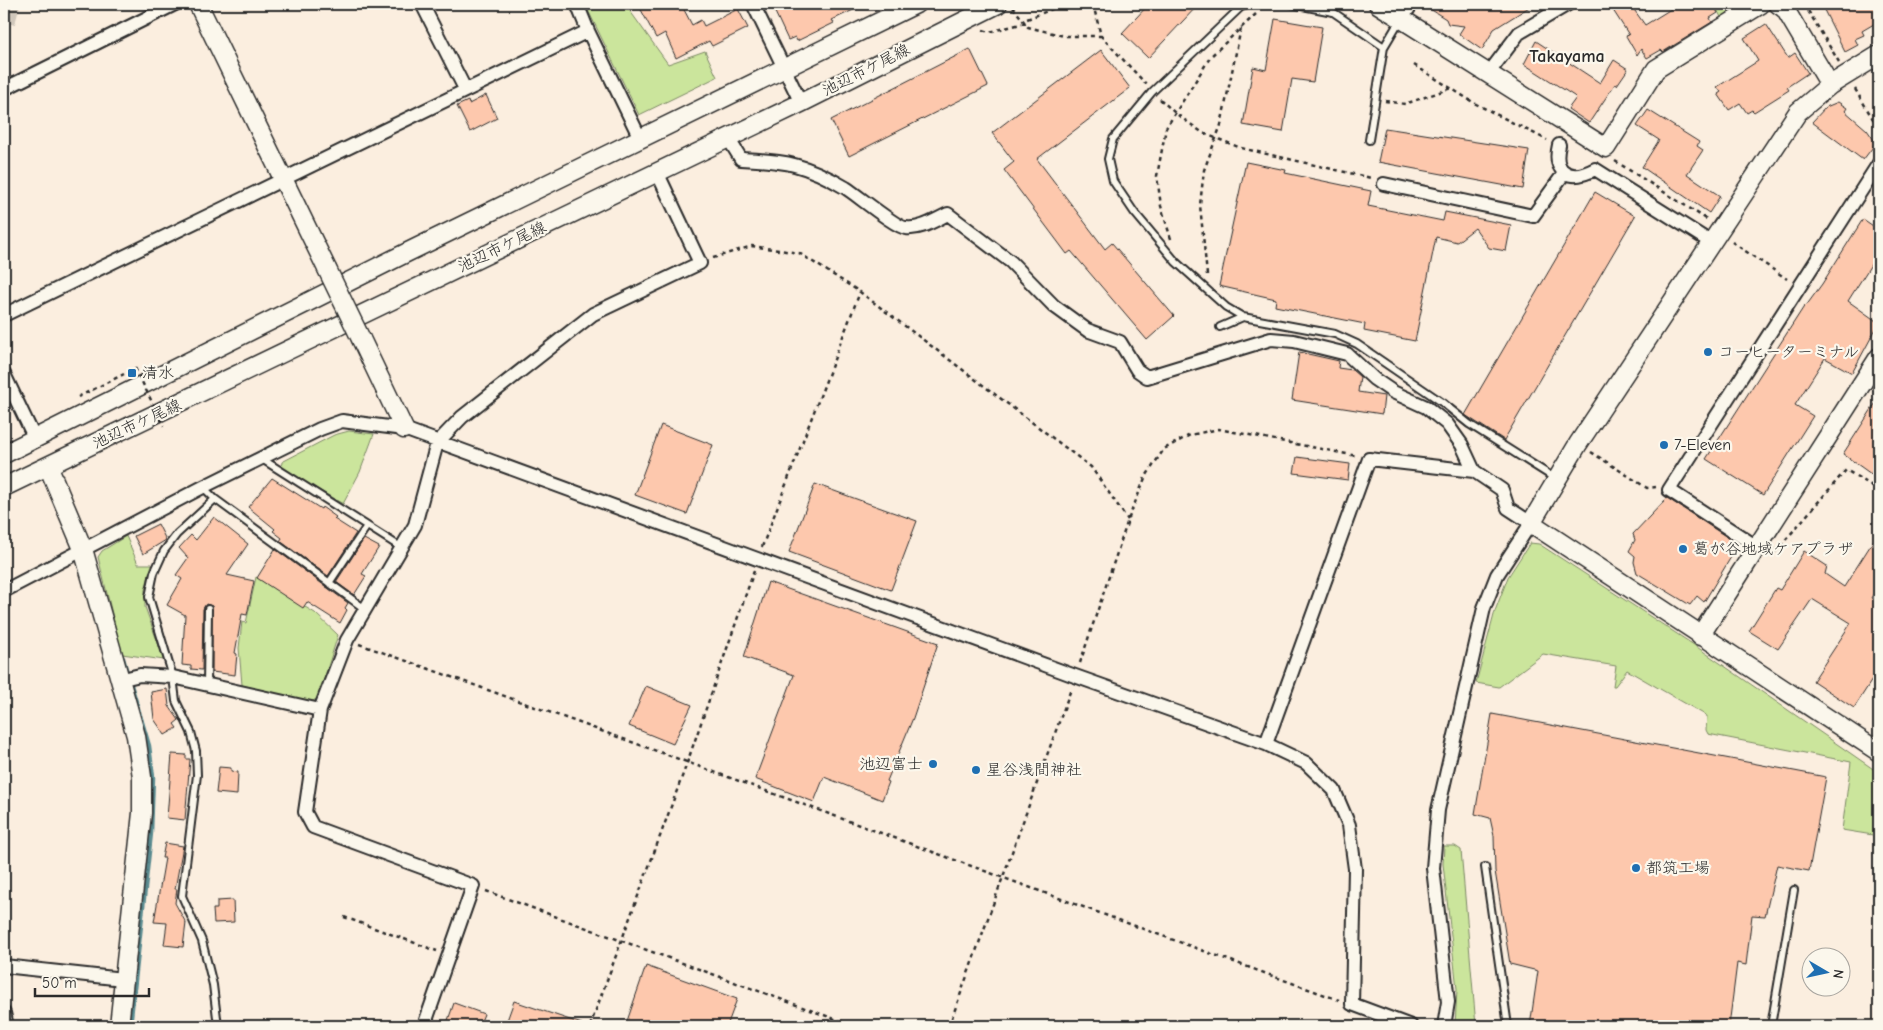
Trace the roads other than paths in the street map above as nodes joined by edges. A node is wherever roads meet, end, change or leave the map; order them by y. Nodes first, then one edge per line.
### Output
1 (176, 4) edge
2 (198, 4) edge
3 (422, 4) edge
4 (577, 4) edge
5 (753, 4) edge
6 (916, 4) edge
7 (998, 4) edge
8 (1252, 4) edge
9 (1292, 4) edge
10 (1378, 4) edge
11 (1412, 4) edge
12 (1568, 4) edge
13 (1762, 4) edge
14 (1778, 4) edge
15 (1401, 19) junction
16 (588, 31) junction
17 (1384, 47) junction
18 (1879, 55) edge
19 (784, 68) junction
20 (1488, 74) junction
21 (1830, 84) junction
22 (465, 89) junction
23 (4, 90) edge
24 (801, 103) junction
25 (640, 138) junction
26 (728, 138) junction
27 (1369, 140) dead end
28 (1559, 144) road end
29 (1879, 163) edge
30 (657, 172) junction
31 (1565, 172) junction
32 (284, 179) junction
33 (1384, 184) road end
34 (1709, 237) junction
35 (4, 315) edge
36 (1243, 316) junction
37 (1220, 327) dead end
38 (1879, 357) edge
39 (4, 374) edge
40 (404, 429) junction
41 (34, 437) junction
42 (437, 443) junction
43 (4, 454) edge
44 (262, 459) junction
45 (48, 466) junction
46 (1474, 471) junction
47 (1557, 480) junction
48 (4, 487) edge
49 (202, 487) junction
50 (216, 499) junction
51 (1531, 523) junction
52 (367, 526) junction
53 (1757, 547) junction
54 (402, 548) junction
55 (83, 549) junction
56 (329, 582) junction
57 (4, 591) edge
58 (208, 609) dead end
59 (365, 610) junction
60 (1700, 636) junction
61 (173, 677) junction
62 (119, 680) junction
63 (207, 685) junction
64 (320, 710) junction
65 (1266, 744) junction
66 (1879, 752) edge
67 (1485, 867) dead end
68 (1794, 890) dead end
69 (4, 966) edge
70 (123, 979) junction
71 (4, 1013) edge
72 (7, 1026) edge
73 (119, 1026) edge
74 (218, 1026) edge
75 (424, 1026) edge
76 (1411, 1026) edge
77 (1444, 1026) edge
78 (1508, 1026) edge
79 (1771, 1026) edge

1 - 23 street
2 - 32 street
3 - 22 street
4 - 16 street
5 - 19 street
6 - 19 street, 池辺市ケ尾線
7 - 24 street, 池辺市ケ尾線
8 - 36 lane
9 - 17 lane
10 - 15 street
11 - 15 street
12 - 20 street
13 - 20 street
14 - 21 street
15 - 17 lane
15 - 20 street
16 - 22 street
16 - 25 street
17 - 27 lane
18 - 21 street
19 - 24 street
19 - 25 street, 池辺市ケ尾線
21 - 34 street
22 - 32 street
24 - 26 street, 池辺市ケ尾線
25 - 41 street, 池辺市ケ尾線
26 - 30 street, 池辺市ケ尾線
26 - 46 street
28 - 31 street
29 - 53 street
30 - 42 street
30 - 45 street, 池辺市ケ尾線
31 - 33 street
31 - 34 street
32 - 35 street
32 - 40 street, bridge
34 - 47 street
36 - 37 lane
36 - 47 lane
38 - 53 street
39 - 41 street
40 - 42 street
40 - 44 street
41 - 43 street, 池辺市ケ尾線
42 - 54 street
42 - 65 street
44 - 49 street
44 - 52 lane
45 - 48 street, 池辺市ケ尾線
45 - 55 street
46 - 51 street
46 - 65 street
47 - 51 street
49 - 50 lane
49 - 55 street
50 - 56 lane
50 - 61 lane
51 - 60 street
51 - 77 street
52 - 54 lane
52 - 56 lane
53 - 60 street
54 - 59 street
55 - 57 street
55 - 62 street
56 - 59 lane
58 - 63 lane
59 - 64 street
60 - 66 street
61 - 62 street
61 - 63 street
61 - 74 lane
62 - 70 street
63 - 64 street
64 - 75 street
65 - 76 street
67 - 78 lane
68 - 79 lane
69 - 70 street
70 - 73 street
71 - 72 street

